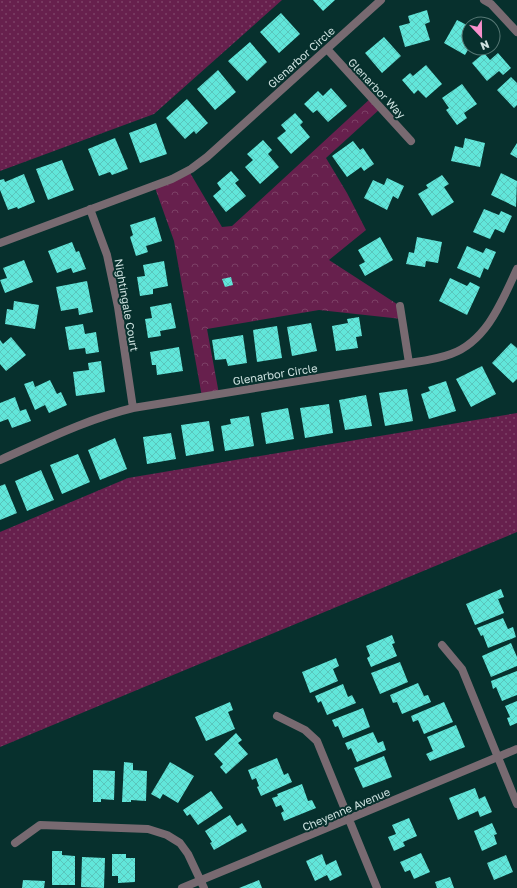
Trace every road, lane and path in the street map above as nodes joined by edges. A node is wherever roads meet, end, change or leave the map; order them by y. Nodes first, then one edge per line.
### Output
1 (381, 0) edge
2 (484, 0) edge
3 (517, 32) edge
4 (327, 49) junction
5 (412, 141) dead end
6 (90, 209) junction
7 (0, 243) edge
8 (517, 269) edge
9 (400, 306) dead end
10 (409, 364) junction
11 (133, 408) junction
12 (0, 460) edge
13 (442, 645) dead end
14 (277, 716) dead end
15 (517, 749) edge
16 (498, 757) junction
17 (517, 804) edge
18 (349, 819) junction
19 (15, 843) dead end
20 (202, 884) edge
21 (182, 888) edge
22 (377, 888) edge

1 - 4 street, Glenarbor Circle
2 - 3 street
4 - 5 street, Glenarbor Way
4 - 6 street, Glenarbor Circle
6 - 7 street, Glenarbor Circle
6 - 11 street, Nightingale Court
8 - 10 street, Glenarbor Circle
9 - 10 street
10 - 11 street, Glenarbor Circle
11 - 12 street, Glenarbor Circle
13 - 16 street
14 - 18 street
15 - 16 street, Cheyenne Avenue
16 - 17 street
16 - 18 street, Cheyenne Avenue
18 - 20 street, Cheyenne Avenue
18 - 22 street
19 - 20 street
20 - 21 street, Cheyenne Avenue

